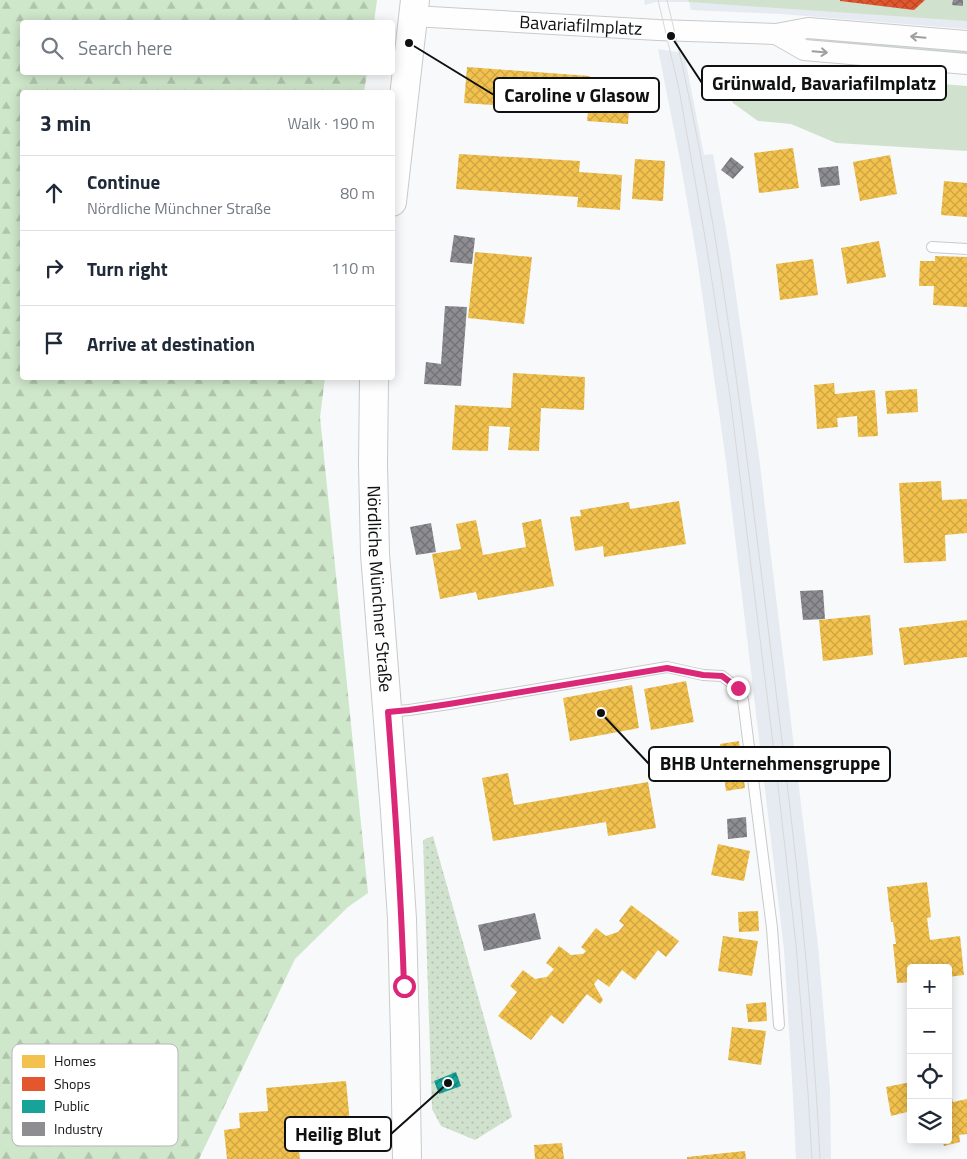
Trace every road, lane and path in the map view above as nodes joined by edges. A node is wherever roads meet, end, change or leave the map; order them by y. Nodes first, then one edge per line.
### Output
1 (414, 8) edge
2 (776, 34) junction
3 (967, 41) edge
4 (967, 64) edge
5 (395, 176) edge
6 (932, 247) dead end
7 (967, 249) edge
8 (374, 380) edge
9 (388, 712) junction
10 (779, 1025) dead end
11 (407, 1159) edge

1 - 2 street, Bavariafilmplatz
1 - 5 main road
3 -> 2 street, Bavariafilmplatz
2 -> 4 street, Bavariafilmplatz
6 - 7 lane
8 - 9 main road, Nördliche Münchner Straße
9 - 10 lane
9 - 11 main road, Nördliche Münchner Straße

